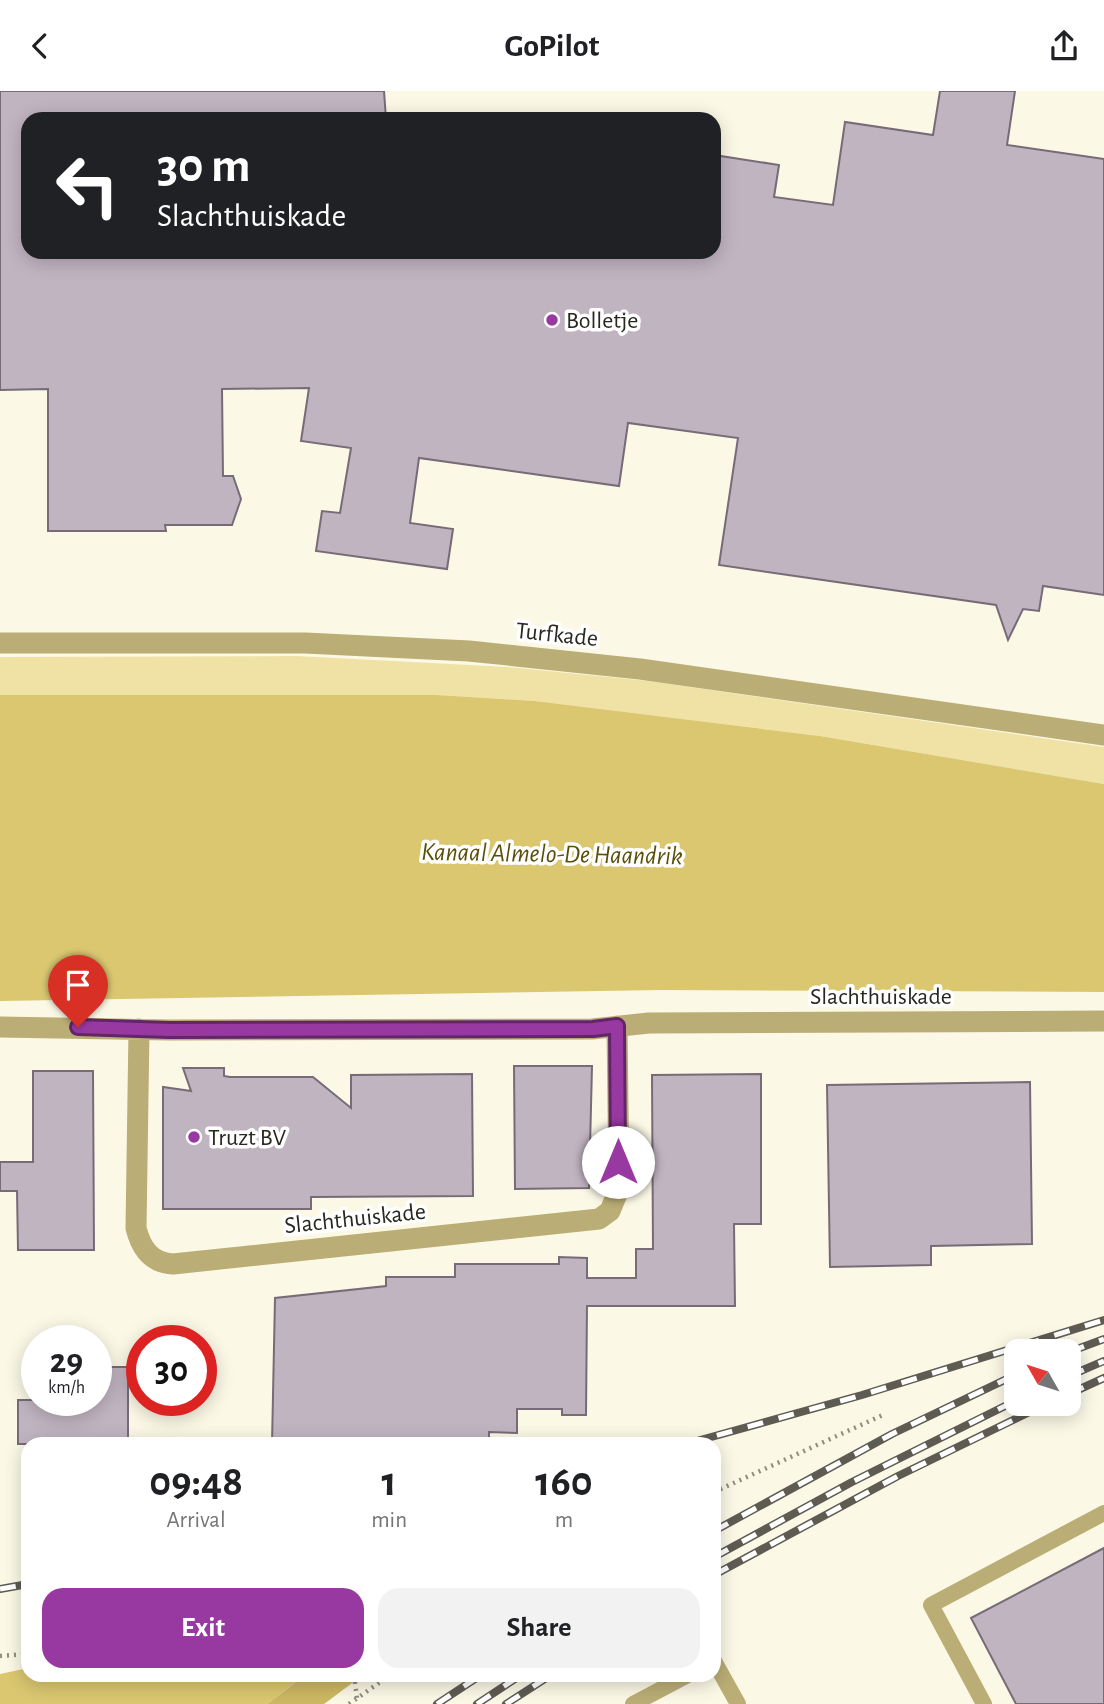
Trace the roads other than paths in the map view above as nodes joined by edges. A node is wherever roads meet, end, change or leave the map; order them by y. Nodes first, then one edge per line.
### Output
1 (0, 643) edge
2 (1104, 735) edge
3 (1104, 1021) edge
4 (617, 1026) junction
5 (0, 1027) edge
6 (139, 1029) junction
7 (1104, 1513) edge
8 (721, 1674) edge
9 (675, 1682) edge
10 (633, 1704) edge
11 (738, 1704) edge
12 (984, 1704) edge

1 - 2 street, Turfkade
3 - 4 street, Slachthuiskade
4 - 6 street, Slachthuiskade
4 - 6 street, Slachthuiskade
5 - 6 street, Slachthuiskade
7 - 12 lane
8 - 11 lane
9 - 10 lane

